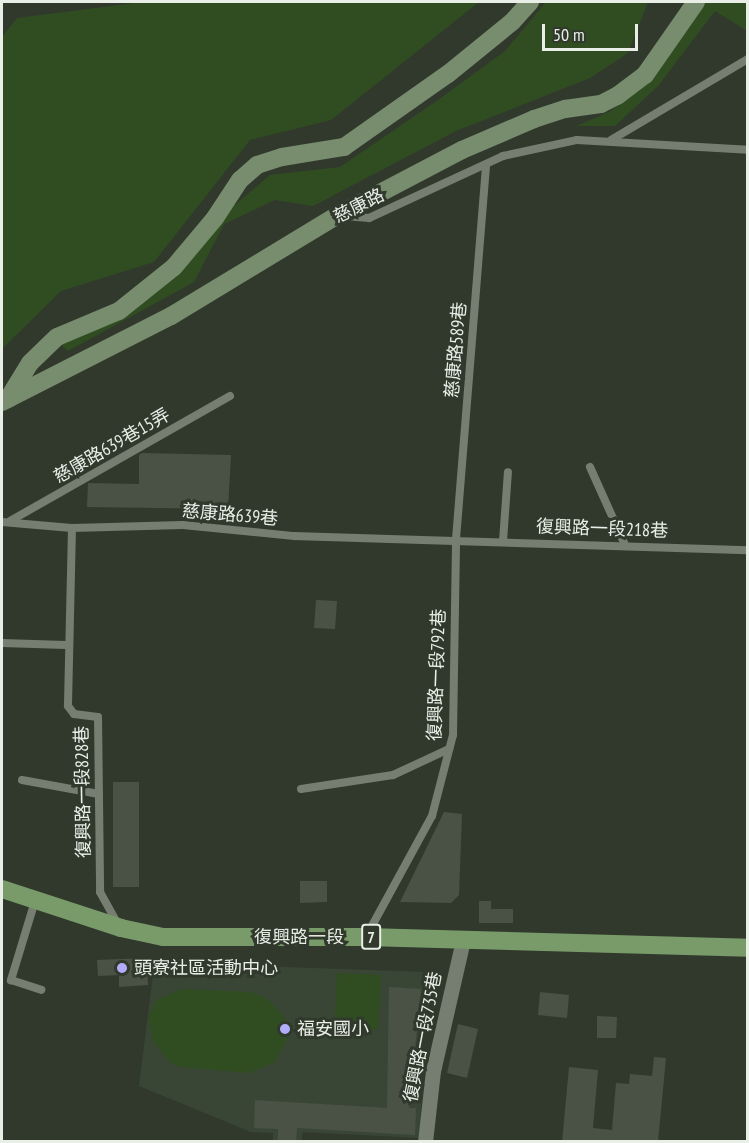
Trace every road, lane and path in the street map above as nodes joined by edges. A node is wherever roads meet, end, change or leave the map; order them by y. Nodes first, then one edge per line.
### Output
1 (530, 2) edge
2 (696, 2) edge
3 (747, 59) edge
4 (609, 141) junction
5 (747, 150) edge
6 (486, 164) junction
7 (338, 215) junction
8 (230, 396) dead end
9 (4, 400) edge
10 (590, 467) dead end
11 (508, 472) dead end
12 (5, 522) edge
13 (72, 528) junction
14 (456, 539) junction
15 (503, 541) junction
16 (625, 545) junction
17 (747, 550) edge
18 (2, 643) edge
19 (66, 645) junction
20 (449, 749) junction
21 (22, 780) dead end
22 (301, 789) dead end
23 (99, 794) junction
24 (2, 890) edge
25 (35, 901) junction
26 (121, 928) junction
27 (366, 937) junction
28 (463, 940) junction
29 (747, 948) edge
30 (41, 990) dead end
31 (425, 1142) edge

1 - 9 street
2 - 7 street, 慈康路
3 - 4 lane
4 - 5 lane
4 - 6 lane
6 - 7 lane
6 - 14 lane, 慈康路589巷
7 - 9 street, 慈康路
8 - 12 lane, 慈康路639巷15弄
10 - 16 lane
11 - 15 lane
12 - 13 lane, 慈康路639巷
13 - 14 lane, 慈康路639巷
13 - 19 lane, 復興路一段828巷
14 - 15 lane, 復興路一段218巷
14 - 20 lane, 復興路一段792巷
15 - 16 lane, 復興路一段218巷
16 - 17 lane, 復興路一段218巷
18 - 19 lane
19 - 23 lane, 復興路一段828巷
20 - 22 lane
20 - 27 lane, 復興路一段792巷
21 - 23 lane
23 - 26 lane, 復興路一段828巷
24 - 25 main road, 復興路一段 / 7
25 - 26 main road, 復興路一段 / 7
25 - 30 lane
26 - 27 main road, 復興路一段 / 7
27 - 28 main road, 復興路一段 / 7
28 - 29 main road, 復興路一段 / 7
28 - 31 street, 復興路一段735巷

